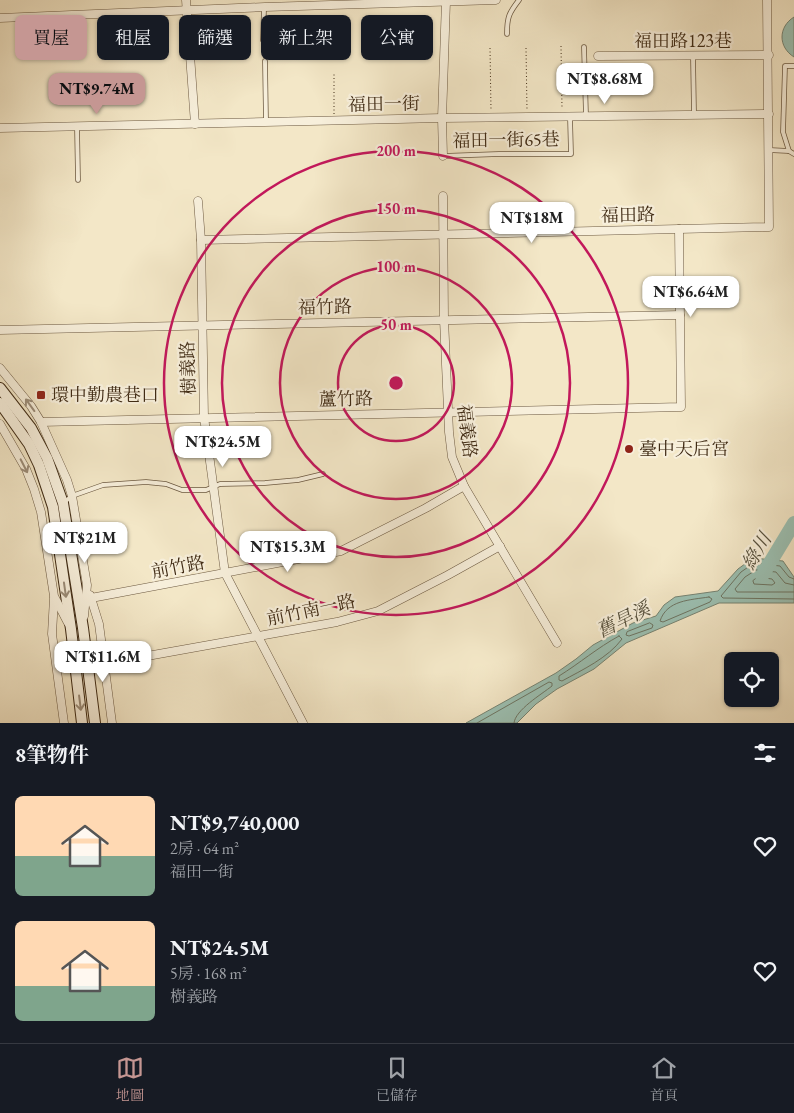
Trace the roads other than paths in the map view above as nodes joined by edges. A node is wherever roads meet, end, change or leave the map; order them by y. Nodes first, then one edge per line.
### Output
1 (186, 0) edge
2 (496, 0) edge
3 (519, 0) edge
4 (767, 0) edge
5 (446, 1) edge
6 (379, 2) edge
7 (264, 3) edge
8 (187, 10) junction
9 (0, 18) edge
10 (508, 34) dead end
11 (584, 47) dead end
12 (769, 55) junction
13 (598, 56) dead end
14 (693, 56) junction
15 (265, 61) dead end
16 (794, 66) edge
17 (694, 114) junction
18 (769, 114) junction
19 (586, 116) junction
20 (566, 117) junction
21 (442, 118) junction
22 (266, 122) junction
23 (195, 124) junction
24 (77, 126) junction
25 (0, 128) edge
26 (769, 150) junction
27 (789, 151) junction
28 (794, 154) edge
29 (443, 156) joint
30 (78, 180) dead end
31 (443, 196) dead end
32 (198, 201) dead end
33 (679, 229) junction
34 (443, 235) junction
35 (201, 240) junction
36 (680, 315) junction
37 (444, 319) junction
38 (202, 325) junction
39 (0, 330) edge
40 (0, 368) edge
41 (0, 388) edge
42 (0, 403) edge
43 (448, 412) junction
44 (204, 418) junction
45 (42, 422) junction
46 (0, 424) edge
47 (323, 474) dead end
48 (464, 486) junction
49 (214, 487) junction
50 (72, 496) junction
51 (58, 505) junction
52 (41, 512) junction
53 (500, 546) junction
54 (225, 573) junction
55 (87, 585) junction
56 (54, 596) junction
57 (91, 598) junction
58 (83, 628) junction
59 (71, 629) junction
60 (258, 637) junction
61 (557, 643) dead end
62 (114, 662) dead end
63 (64, 723) edge
64 (82, 723) edge
65 (95, 723) edge
66 (112, 723) edge
67 (303, 723) edge

1 - 8 street
2 - 5 street
3 - 10 lane
4 - 12 street, 福田路
5 - 6 street
5 - 21 street
6 - 7 street
7 - 8 street
8 - 9 street
8 - 23 street
11 - 19 lane
12 - 14 street, 福田路123巷
12 - 18 street, 福田路
13 - 14 street, 福田路123巷
14 - 17 lane
15 - 22 lane
16 - 27 lane
17 - 18 street, 福田一街
17 - 19 street, 福田一街
18 - 26 street, 福田路
19 - 20 street, 福田一街
20 - 21 street, 福田一街
20 - 29 lane, 福田一街65巷
21 - 22 street, 福田一街
21 - 29 street, 福田一街65巷
22 - 23 street, 福田一街
23 - 24 street, 福田一街
24 - 25 street, 福田一街
24 - 30 lane
26 - 27 lane
26 - 33 street, 福田路
27 - 28 lane
31 - 34 street, 福義路
32 - 35 street, 樹義路
33 - 34 street, 福田路
33 - 36 street
34 - 35 street, 福田路
34 - 37 street, 福義路
35 - 38 street, 樹義路
36 - 37 street, 福竹路
36 - 43 street, 蘆竹路
37 - 38 street, 福竹路
37 - 43 street, 福義路
38 - 39 street, 福竹路
38 - 44 street, 樹義路
45 -> 40 street
41 - 51 street
42 - 51 street
43 - 44 street, 蘆竹路
43 - 48 street, 福義路
44 - 45 street, 蘆竹路
44 - 49 street, 樹義路
45 - 50 street
46 -> 52 street
47 - 49 lane
48 - 53 street, 福義路
48 - 54 street, 前竹路
49 - 50 lane
49 - 54 street, 樹義路
50 - 51 lane
50 - 55 street
51 - 52 lane
51 - 58 street
51 -> 59 street
52 - 56 street
53 - 60 street, 前竹南一路
53 - 61 street, 福義路
54 - 57 street, 前竹路
54 - 60 street, 樹義路
55 - 57 street
55 - 58 street
56 - 59 street
56 - 63 street
57 - 66 street
58 - 65 street
59 -> 64 street
60 - 62 street, 前竹南一路
60 - 67 street, 樹義路

